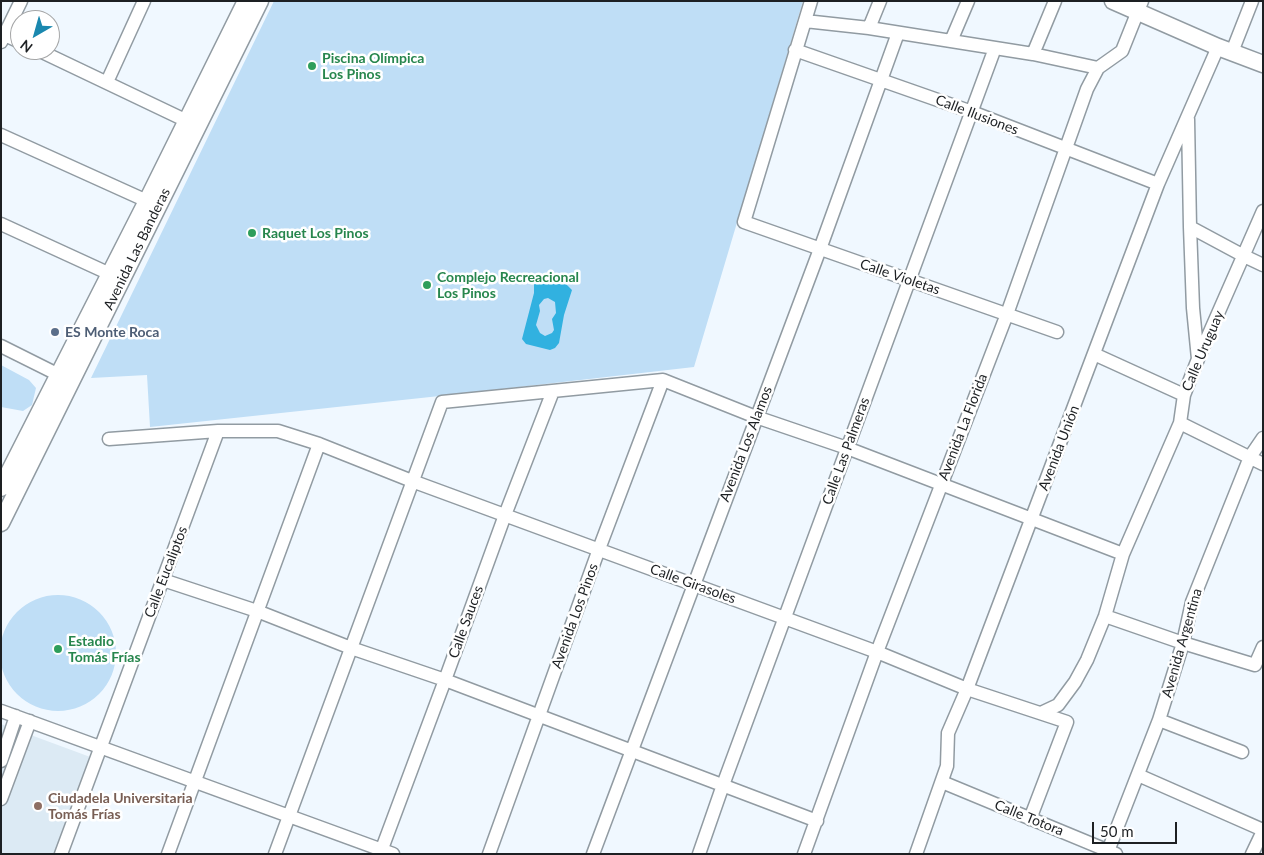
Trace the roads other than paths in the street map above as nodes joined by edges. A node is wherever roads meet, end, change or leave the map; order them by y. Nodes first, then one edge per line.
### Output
1 (21, 1) edge
2 (144, 1) edge
3 (246, 1) edge
4 (260, 1) edge
5 (811, 1) edge
6 (880, 1) edge
7 (968, 1) edge
8 (1055, 1) edge
9 (1113, 1) edge
10 (1252, 1) edge
11 (1140, 7) edge
12 (805, 21) junction
13 (869, 28) junction
14 (898, 33) junction
15 (3, 38) edge
16 (951, 41) junction
17 (995, 48) junction
18 (795, 50) junction
19 (1225, 50) junction
20 (1033, 54) junction
21 (60, 60) edge
22 (1263, 64) edge
23 (1098, 68) junction
24 (880, 79) junction
25 (107, 82) junction
26 (972, 112) junction
27 (1188, 116) junction
28 (187, 121) junction
29 (1, 135) edge
30 (1066, 148) junction
31 (1158, 184) junction
32 (147, 201) junction
33 (1263, 211) edge
34 (1, 224) edge
35 (1190, 227) junction
36 (820, 249) junction
37 (1244, 256) junction
38 (1263, 265) edge
39 (110, 274) junction
40 (909, 280) junction
41 (1007, 314) junction
42 (1057, 332) dead end
43 (1, 346) edge
44 (1094, 354) junction
45 (1198, 359) junction
46 (65, 378) junction
47 (662, 380) junction
48 (553, 391) junction
49 (1184, 395) junction
50 (756, 417) junction
51 (1180, 422) junction
52 (218, 431) junction
53 (1263, 438) edge
54 (110, 439) dead end
55 (319, 444) junction
56 (847, 448) junction
57 (1250, 458) junction
58 (1263, 464) edge
59 (412, 481) junction
60 (940, 483) junction
61 (1, 488) edge
62 (505, 516) junction
63 (1032, 519) junction
64 (1, 523) edge
65 (599, 549) junction
66 (1123, 554) junction
67 (163, 580) junction
68 (693, 584) junction
69 (257, 611) junction
70 (1105, 616) junction
71 (784, 618) junction
72 (1183, 643) junction
73 (1263, 647) edge
74 (351, 648) junction
75 (877, 652) junction
76 (445, 680) junction
77 (967, 689) junction
78 (1, 711) edge
79 (1041, 713) junction
80 (16, 716) junction
81 (539, 716) junction
82 (1159, 720) junction
83 (30, 721) junction
84 (100, 747) junction
85 (631, 750) junction
86 (1242, 752) dead end
87 (1, 761) edge
88 (1138, 775) junction
89 (194, 781) junction
90 (942, 782) junction
91 (723, 785) junction
92 (1, 799) edge
93 (289, 816) junction
94 (1030, 819) junction
95 (817, 821) junction
96 (1263, 830) edge
97 (385, 852) edge
98 (1112, 852) edge
99 (61, 854) edge
100 (168, 854) edge
101 (275, 854) edge
102 (489, 854) edge
103 (593, 854) edge
104 (699, 854) edge
105 (804, 854) edge
106 (916, 854) edge
107 (1252, 854) edge

1 - 15 street
2 - 25 street
3 - 28 main road, Avenida Las Banderas
4 - 46 main road, Avenida Las Banderas
5 - 12 street
6 - 13 street
7 - 16 street
8 - 20 street
9 - 11 main road
10 - 19 street, Avenida Unión
11 - 19 main road
11 - 23 street, Avenida La Florida
12 - 13 street
12 - 18 street
13 - 14 street
14 - 16 street
14 - 24 street, Avenida Los Alamos
16 - 17 street
17 - 20 street
17 - 26 street, Calle Las Palmeras
18 - 24 street, Calle Ilusiones
18 - 36 street, Calle Violetas
19 - 22 main road
19 - 27 street, Avenida Unión
20 - 23 street
21 - 25 street
23 - 30 street, Avenida La Florida
24 - 26 street, Calle Ilusiones
24 - 36 street, Avenida Los Alamos
25 - 28 street
26 - 30 street, Calle Ilusiones
26 - 40 street, Calle Las Palmeras
27 - 31 street, Avenida Unión
27 - 35 street
28 - 32 main road, Avenida Las Banderas
29 - 32 street
30 - 31 street, Calle Ilusiones
30 - 41 street, Avenida La Florida
31 - 44 street, Avenida Unión
32 - 39 main road, Avenida Las Banderas
33 - 37 street, Calle Uruguay
34 - 39 street
35 - 37 street
35 - 45 street
36 - 40 street, Calle Violetas
36 - 50 street, Avenida Los Alamos
37 - 38 street
37 - 45 street, Calle Uruguay
39 - 46 main road, Avenida Las Banderas
40 - 41 street, Calle Violetas
40 - 56 street, Calle Las Palmeras
41 - 42 street, Calle Violetas
41 - 60 street, Avenida La Florida
43 - 46 street
44 - 49 street
44 - 63 street, Avenida Unión
45 - 49 street, Calle Uruguay
46 - 61 main road, Avenida Las Banderas
46 - 64 main road, Avenida Las Banderas
47 - 48 street
47 - 50 street
47 - 65 street, Avenida Los Pinos
48 - 59 street
48 - 62 street, Calle Sauces
49 - 51 street, Calle Uruguay
50 - 56 street
50 - 68 street, Avenida Los Alamos
51 - 57 street
51 - 66 street, Calle Uruguay
52 - 54 street, Calle Girasoles
52 - 55 street, Calle Girasoles
52 - 67 street, Calle Eucaliptos
53 - 57 street, Avenida Argentina
55 - 59 street, Calle Girasoles
55 - 69 street
56 - 60 street
56 - 71 street, Calle Las Palmeras
57 - 58 street
57 - 72 street, Avenida Argentina
59 - 62 street, Calle Girasoles
59 - 74 street
60 - 63 street
60 - 75 street, Avenida La Florida
62 - 65 street, Calle Girasoles
62 - 76 street, Calle Sauces
63 - 66 street
63 - 77 street, Avenida Unión
65 - 68 street, Calle Girasoles
65 - 81 street, Avenida Los Pinos
66 - 70 street, Calle Uruguay
67 - 69 street
67 - 84 street, Calle Eucaliptos
68 - 71 street, Calle Girasoles
68 - 85 street, Avenida Los Alamos
69 - 74 street
69 - 89 street
70 - 72 street
70 - 79 street, Calle Uruguay
71 - 75 street, Calle Girasoles
71 - 91 street, Calle Las Palmeras
72 - 73 street
72 - 82 street, Avenida Argentina
74 - 76 street
74 - 93 street
75 - 77 street, Calle Girasoles
75 - 95 street, Avenida La Florida
76 - 81 street
76 - 97 street, Calle Sauces
77 - 79 street, Calle Girasoles
77 - 90 street, Avenida Unión
78 - 80 street
79 - 94 street, Calle Girasoles
80 - 83 street
80 - 87 street
81 - 85 street
81 - 102 street, Avenida Los Pinos
82 - 86 street
82 - 88 street, Avenida Argentina
83 - 84 street
83 - 92 street
84 - 89 street
84 - 99 street, Calle Eucaliptos
85 - 91 street
85 - 103 street, Avenida Los Alamos
88 - 96 street
88 - 98 street, Avenida Argentina
89 - 93 street
89 - 100 street
90 - 94 street, Calle Totora
90 - 106 street, Avenida Unión
91 - 95 street
91 - 104 street, Calle Las Palmeras
93 - 97 street
93 - 101 street
94 - 98 street, Calle Totora
95 - 105 street, Avenida La Florida
96 - 107 street

